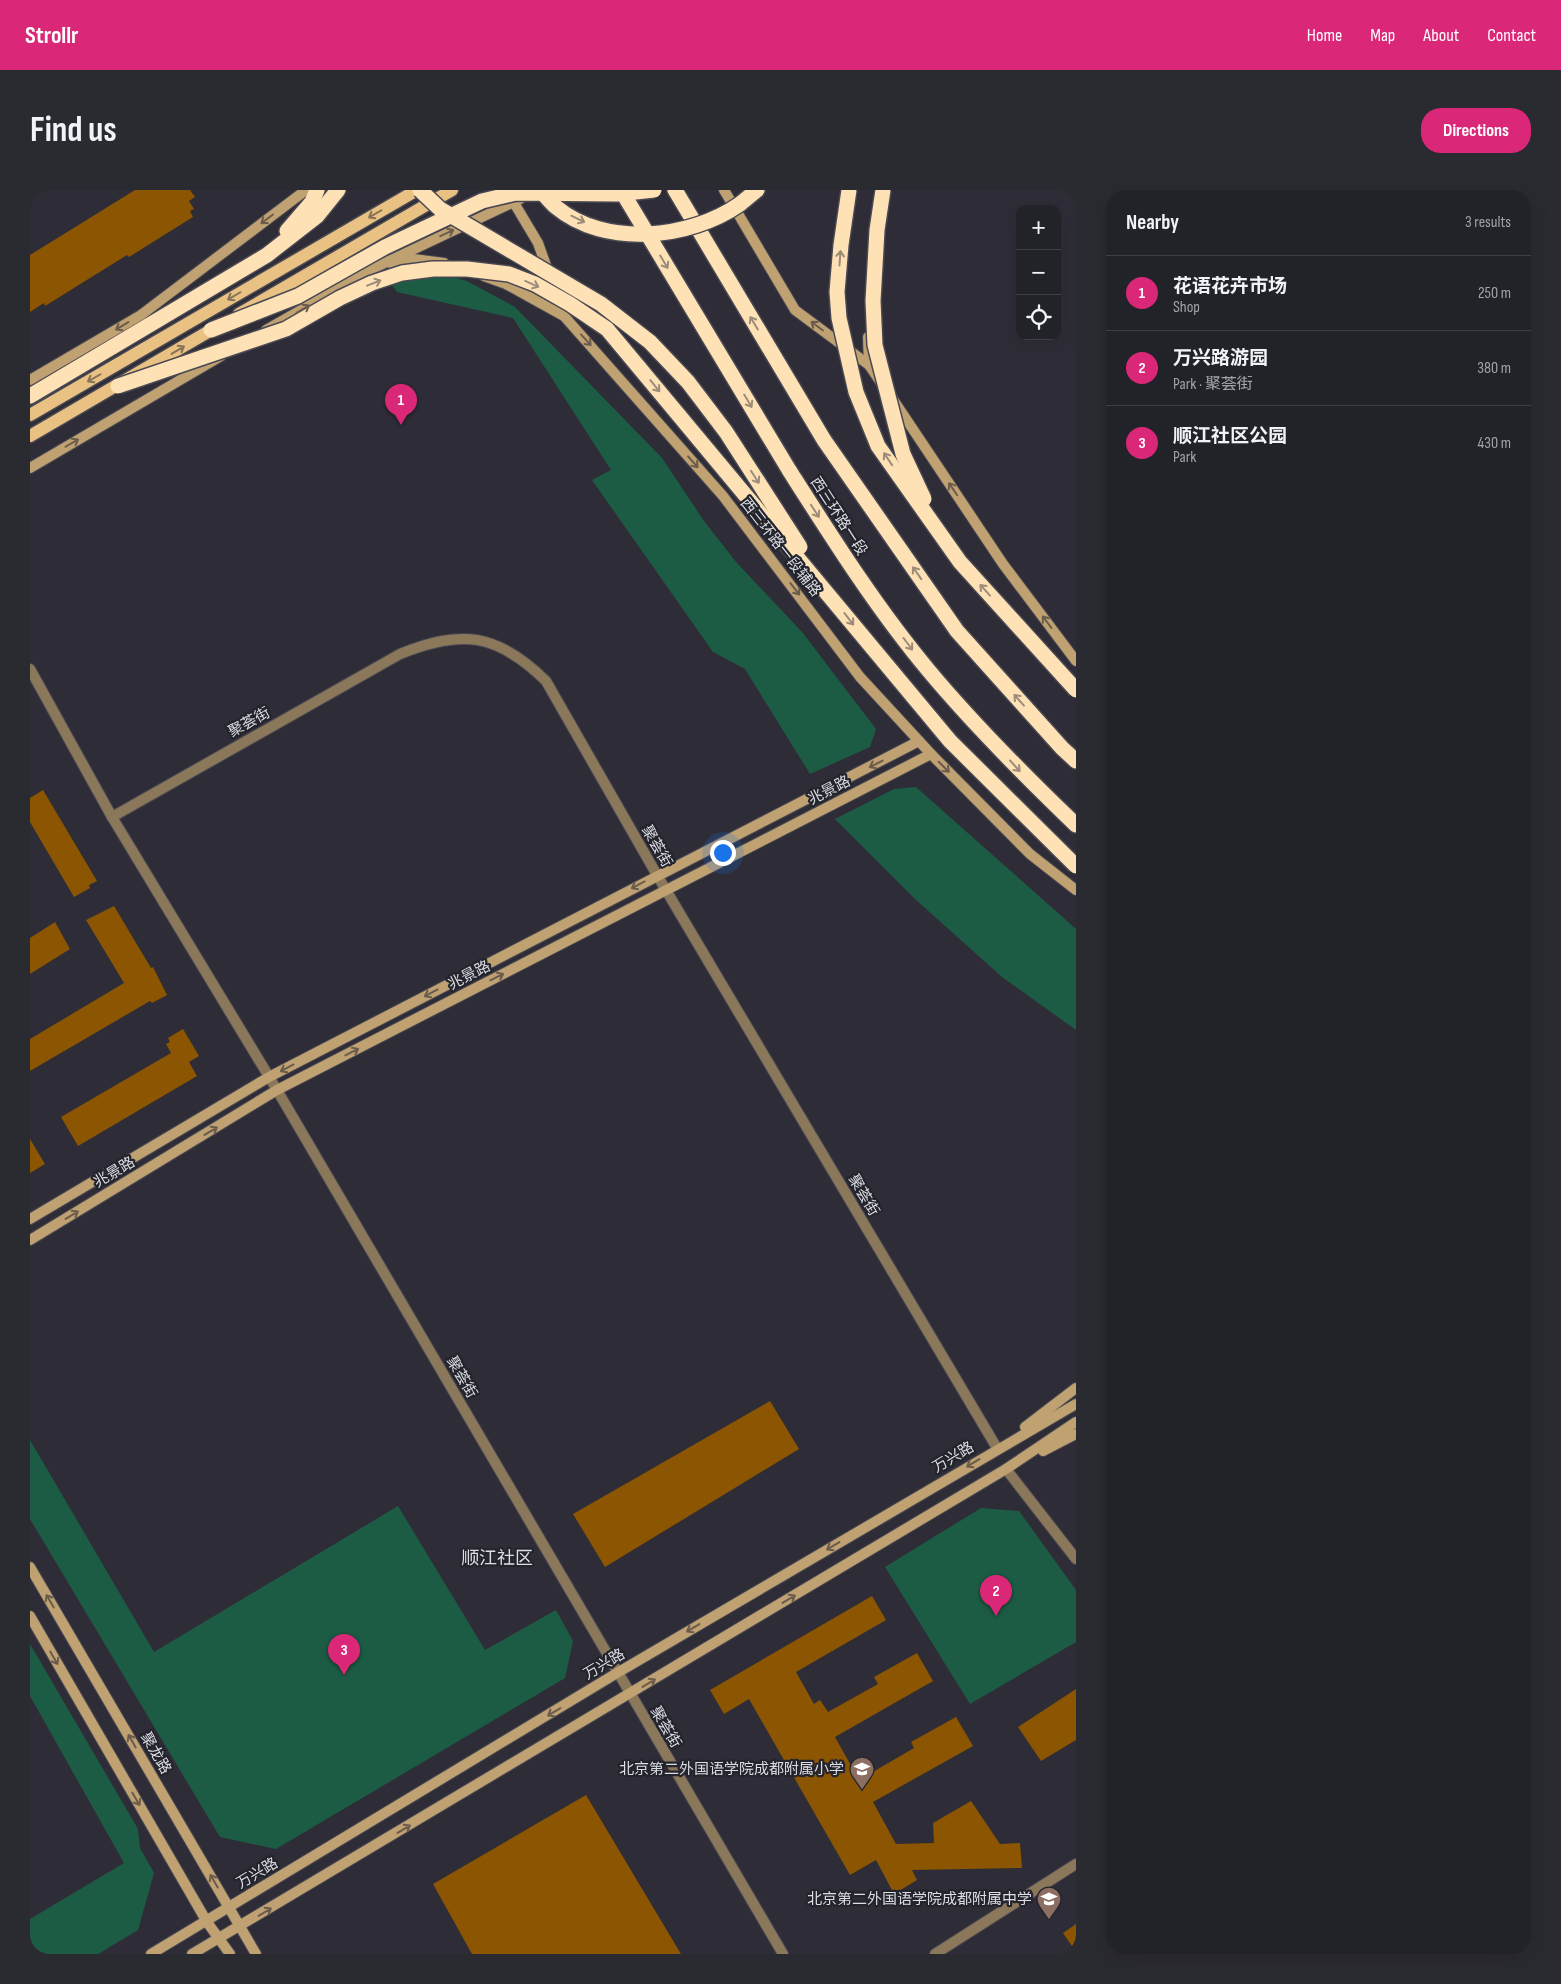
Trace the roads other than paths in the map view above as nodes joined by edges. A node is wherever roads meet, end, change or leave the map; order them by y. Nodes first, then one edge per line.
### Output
1 (306, 190) edge
2 (317, 190) edge
3 (338, 190) edge
4 (419, 190) edge
5 (452, 190) edge
6 (507, 190) edge
7 (539, 190) edge
8 (621, 190) edge
9 (654, 190) edge
10 (675, 190) edge
11 (724, 190) edge
12 (757, 190) edge
13 (849, 190) edge
14 (877, 190) edge
15 (883, 190) edge
16 (514, 202) junction
17 (267, 255) junction
18 (374, 268) junction
19 (564, 316) junction
20 (211, 330) junction
21 (869, 366) junction
22 (30, 380) edge
23 (118, 386) junction
24 (30, 396) edge
25 (30, 415) edge
26 (30, 436) edge
27 (30, 468) edge
28 (940, 534) junction
29 (836, 602) junction
30 (1074, 656) edge
31 (30, 669) edge
32 (1076, 690) edge
33 (919, 742) junction
34 (931, 754) junction
35 (1076, 761) edge
36 (112, 817) junction
37 (1076, 825) edge
38 (1076, 866) edge
39 (656, 875) junction
40 (1076, 890) edge
41 (666, 891) junction
42 (269, 1077) junction
43 (277, 1090) junction
44 (30, 1219) edge
45 (30, 1240) edge
46 (1076, 1388) edge
47 (1076, 1404) edge
48 (1076, 1422) edge
49 (1076, 1434) edge
50 (997, 1448) junction
51 (1006, 1470) junction
52 (1076, 1559) edge
53 (30, 1567) edge
54 (30, 1616) edge
55 (618, 1673) junction
56 (630, 1694) junction
57 (1076, 1864) edge
58 (229, 1907) junction
59 (207, 1922) junction
60 (239, 1927) junction
61 (219, 1938) junction
62 (151, 1954) edge
63 (192, 1954) edge
64 (230, 1954) edge
65 (256, 1954) edge
66 (783, 1954) edge
67 (935, 1954) edge

1 -> 22 main road
2 - 17 highway
3 - 17 highway
4 -> 25 main road
4 -> 29 highway, bridge
5 - 20 main road, bridge
6 - 16 main road, 西三环路一段辅路
7 -> 12 highway, bridge
7 - 16 main road
8 -> 37 highway, 西三环路一段, bridge
9 - 20 highway, bridge
35 -> 10 highway, 西三环路一段
21 -> 11 main road
28 -> 13 highway, bridge
14 - 21 main road
15 - 28 highway, bridge
18 -> 16 main road
16 - 19 main road, 西三环路一段辅路
17 - 24 highway
18 - 19 main road
27 -> 18 main road
19 -> 33 main road, 西三环路一段辅路
23 -> 20 main road, bridge
30 -> 21 main road
23 - 26 main road
23 -> 29 highway, bridge
32 -> 28 highway, bridge
29 -> 38 highway, bridge
31 - 36 street, 聚荟街
33 - 34 main road, 西三环路一段辅路
33 -> 39 main road, 兆景路
34 -> 40 main road, 西三环路一段辅路
34 - 41 main road, 兆景路
36 - 39 street, 聚荟街
36 - 42 street, 聚荟街
39 - 41 street, 聚荟街
39 -> 42 main road, 兆景路
43 -> 41 main road, 兆景路
41 - 50 street, 聚荟街
42 - 43 street, 聚荟街
42 - 44 main road, 兆景路
45 -> 43 main road, 兆景路
43 - 55 street, 聚荟街
46 - 50 main road
47 - 50 main road, 万兴路
48 - 51 main road
49 - 51 main road
50 -> 55 main road, 万兴路
51 - 52 street
56 -> 51 main road
58 -> 53 main road, 聚龙路
54 -> 59 main road
55 - 56 street, 聚荟街
55 -> 58 main road, 万兴路
60 -> 56 main road
56 - 66 street, 聚荟街
57 - 67 street
58 - 59 main road, 万兴路
58 - 60 main road, 聚龙路
59 - 61 main road
59 - 62 main road, 万兴路
60 - 61 main road
60 - 65 main road, 聚龙路
61 - 63 main road
61 - 64 main road

